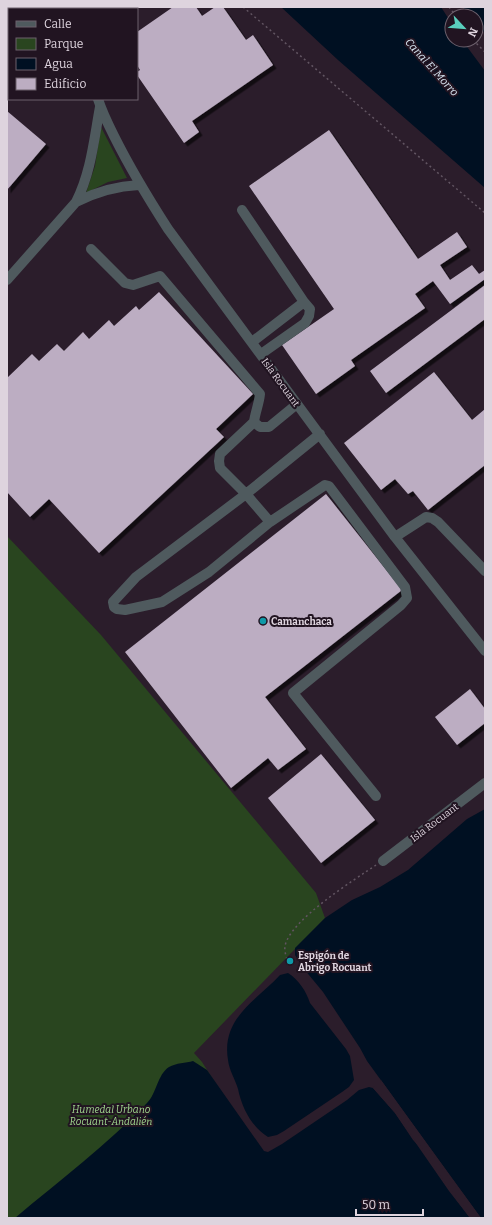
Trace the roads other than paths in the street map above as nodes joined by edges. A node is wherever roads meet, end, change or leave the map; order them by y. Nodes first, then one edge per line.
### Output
1 (99, 103) edge
2 (139, 184) junction
3 (76, 202) junction
4 (242, 210) dead end
5 (90, 249) dead end
6 (7, 280) edge
7 (304, 302) junction
8 (252, 342) junction
9 (260, 354) junction
10 (297, 404) junction
11 (254, 422) junction
12 (320, 434) junction
13 (246, 494) junction
14 (270, 522) junction
15 (395, 537) junction
16 (485, 571) edge
17 (485, 651) edge
18 (485, 783) edge
19 (376, 796) dead end
20 (383, 861) road end

1 - 2 street, Isla Rocuant
1 - 3 street
2 - 3 street
2 - 8 street, Isla Rocuant
3 - 6 street
4 - 7 street
5 - 11 street
7 - 8 street
7 - 9 street
8 - 9 street, Isla Rocuant
9 - 10 street, Isla Rocuant
10 - 11 street
10 - 12 street, Isla Rocuant
11 - 13 street
12 - 13 street
12 - 15 street, Isla Rocuant
13 - 14 street
13 - 14 street
14 - 19 street
15 - 16 street
15 - 17 street, Isla Rocuant
18 - 20 street, Isla Rocuant

